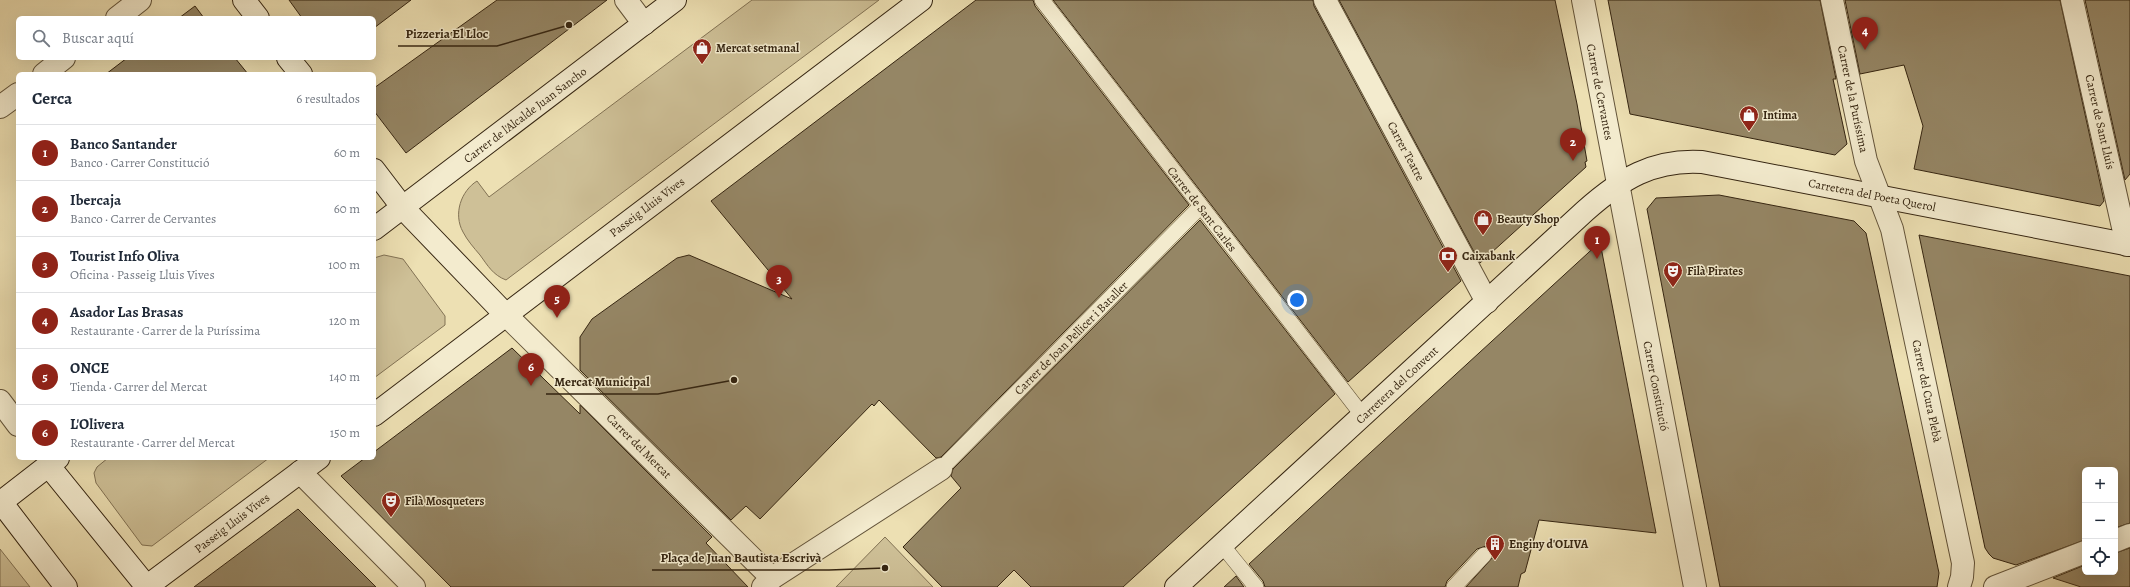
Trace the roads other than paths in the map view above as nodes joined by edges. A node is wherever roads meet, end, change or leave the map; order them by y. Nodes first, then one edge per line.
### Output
1 (140, 0) edge
2 (244, 0) edge
3 (626, 0) edge
4 (674, 0) edge
5 (921, 0) edge
6 (1042, 0) edge
7 (1325, 0) edge
8 (1583, 0) edge
9 (1832, 0) edge
10 (2072, 0) edge
11 (120, 16) edge
12 (256, 16) edge
13 (644, 24) junction
14 (62, 60) edge
15 (290, 60) edge
16 (46, 72) edge
17 (299, 72) edge
18 (16, 96) edge
19 (0, 108) edge
20 (376, 173) edge
21 (1618, 185) junction
22 (1880, 197) junction
23 (1200, 207) junction
24 (403, 208) junction
25 (376, 228) edge
26 (2129, 245) edge
27 (1487, 302) junction
28 (506, 314) junction
29 (0, 401) edge
30 (376, 413) edge
31 (1363, 416) junction
32 (16, 422) edge
33 (49, 460) edge
34 (315, 460) edge
35 (941, 469) joint
36 (300, 472) junction
37 (0, 502) edge
38 (2130, 535) edge
39 (2118, 540) edge
40 (1222, 545) junction
41 (2082, 553) edge
42 (1484, 555) dead end
43 (768, 582) edge
44 (66, 587) edge
45 (146, 587) edge
46 (414, 587) edge
47 (1176, 587) edge
48 (1256, 587) edge
49 (1454, 587) edge
50 (1695, 587) edge
51 (1959, 587) edge
52 (1994, 587) edge

1 - 11 street
2 - 12 street
3 - 13 street
4 - 13 street, Carrer de l'Alcalde Juan Sancho
5 - 28 street, Passeig Lluis Vives
6 - 23 lane, Carrer de Sant Carles
7 - 27 street, Carrer Teatre
8 - 21 street, Carrer de Cervantes
9 - 22 street, Carrer de la Puríssima
10 - 26 street, Carrer de Sant Lluís
13 - 24 street, Carrer de l'Alcalde Juan Sancho
14 - 16 street
15 - 17 street
18 - 19 street
20 - 24 street, Carrer del Mercat
21 - 22 street, Carretera del Poeta Querol
21 - 27 street, Carretera del Convent
21 - 50 street, Carrer Constitució
22 - 26 street, Carretera del Poeta Querol
22 - 51 street, Carrer del Cura Plebà
23 - 31 lane, Carrer de Sant Carles
23 - 35 lane, Carrer de Joan Pellicer i Bataller
24 - 25 street, Carrer de l'Alcalde Juan Sancho
24 - 28 street, Carrer del Mercat
27 - 31 street, Carretera del Convent
28 - 30 street, Passeig Lluis Vives
28 - 43 street, Carrer del Mercat
29 - 32 street
31 - 40 street, Carretera del Convent
33 - 37 street
33 - 45 street
34 - 36 street, Passeig Lluis Vives
35 - 43 street
36 - 45 street, Passeig Lluis Vives
36 - 46 street
37 - 44 street
38 - 39 street
40 - 47 street, Carretera del Convent
40 - 48 lane
41 - 52 street
42 - 49 lane

